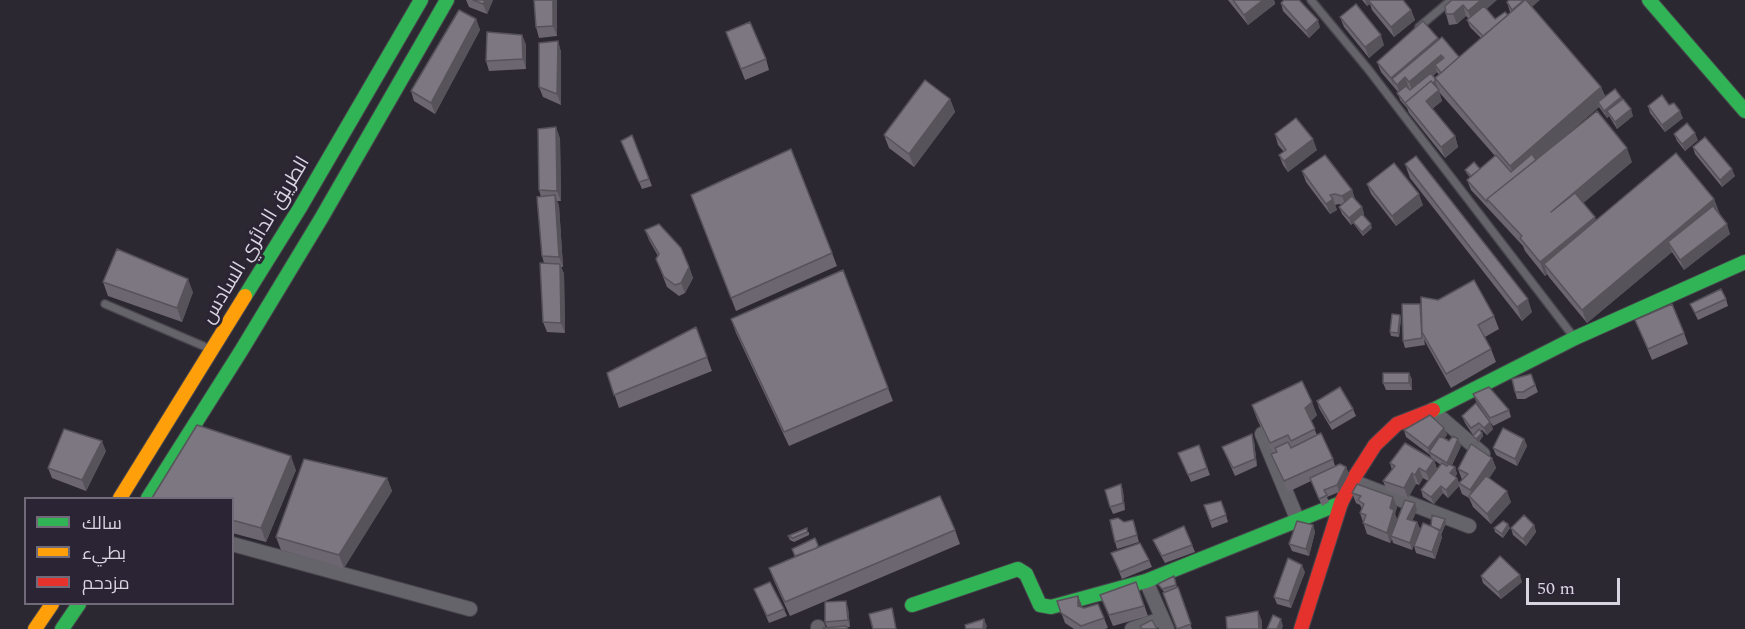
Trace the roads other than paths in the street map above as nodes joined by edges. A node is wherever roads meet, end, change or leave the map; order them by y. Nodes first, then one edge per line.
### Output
1 (421, 0) edge
2 (447, 0) edge
3 (1311, 0) edge
4 (1451, 0) edge
5 (1649, 0) edge
6 (1414, 31) edge
7 (1378, 61) edge
8 (1368, 69) junction
9 (1745, 111) edge
10 (1745, 262) edge
11 (105, 304) dead end
12 (1575, 338) junction
13 (213, 351) junction
14 (1432, 410) junction
15 (1262, 434) edge
16 (1483, 454) edge
17 (1352, 481) junction
18 (121, 497) edge
19 (149, 497) edge
20 (1341, 504) junction
21 (1298, 521) junction
22 (1469, 526) dead end
23 (234, 545) edge
24 (1146, 581) junction
25 (51, 605) edge
26 (78, 605) edge
27 (912, 605) dead end
28 (470, 609) dead end
29 (1165, 623) edge
30 (34, 629) edge
31 (62, 629) edge
32 (1132, 629) edge
33 (1301, 629) edge

1 - 13 main road, الطريق الدائري السادس
2 - 19 main road
3 - 8 lane
4 - 6 lane
5 - 9 main road
7 - 8 lane
8 - 12 lane
10 - 12 main road
11 - 13 lane
12 - 14 main road
13 - 18 main road, الطريق الدائري السادس
14 - 16 street
14 - 17 main road
15 - 21 street
17 - 20 main road
17 - 22 street
20 - 21 main road
20 - 33 main road
21 - 24 main road
23 - 28 street
24 - 27 main road
24 - 29 street
25 - 30 main road
26 - 31 main road
29 - 32 street

